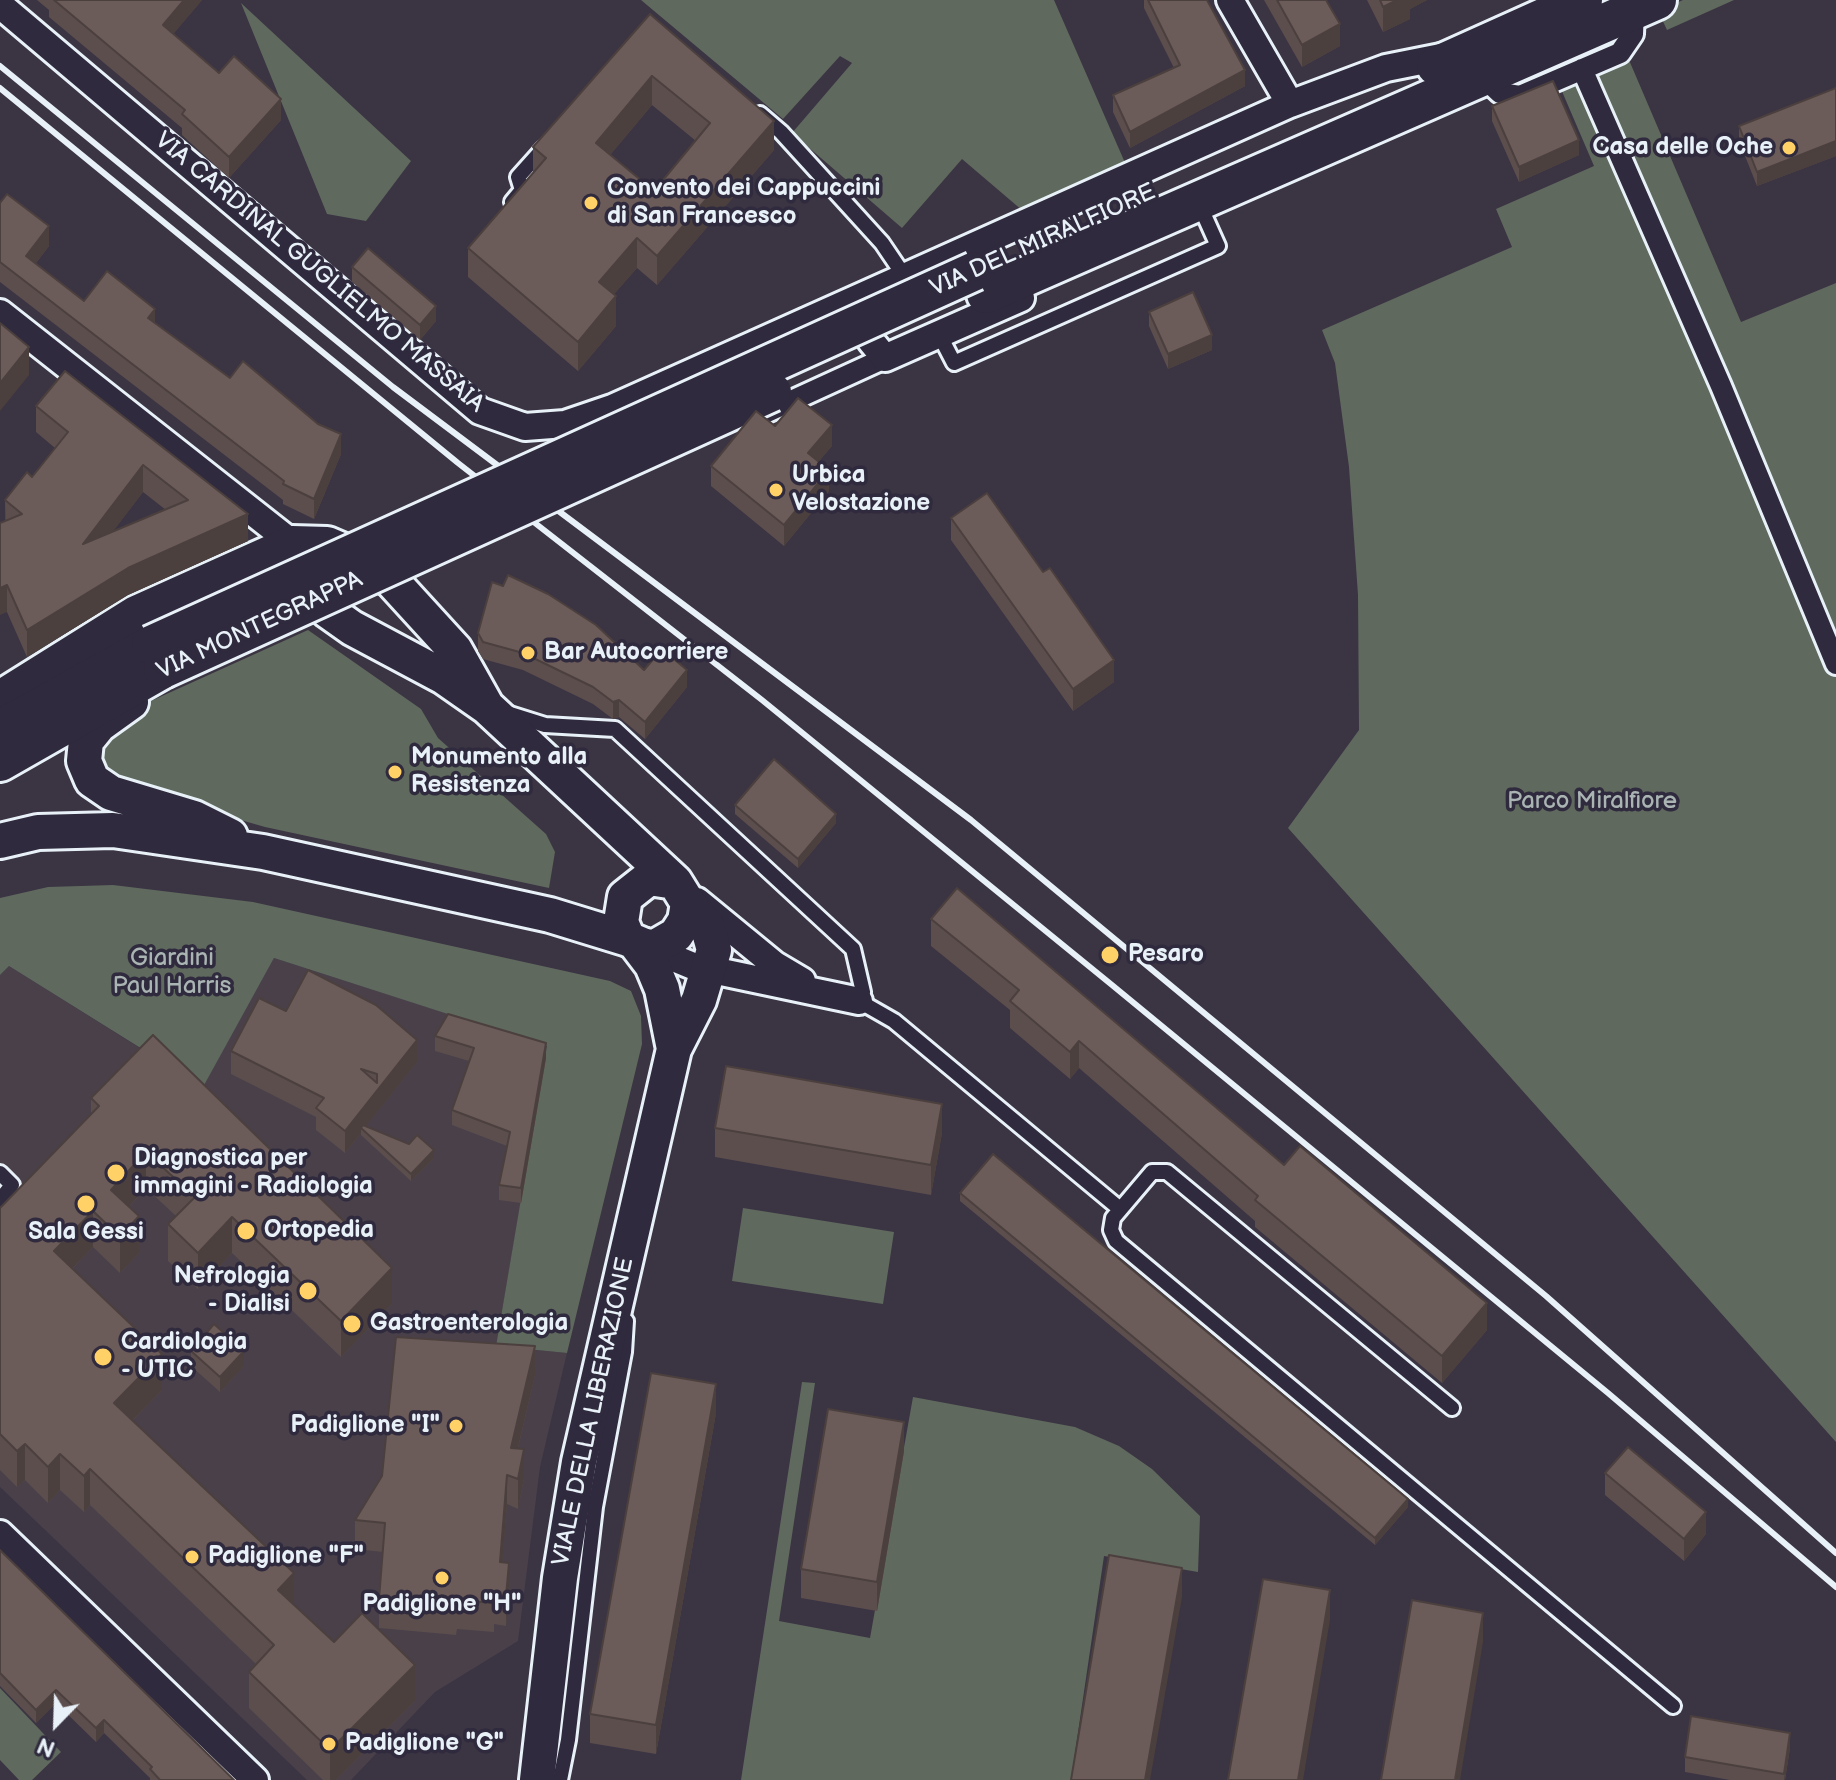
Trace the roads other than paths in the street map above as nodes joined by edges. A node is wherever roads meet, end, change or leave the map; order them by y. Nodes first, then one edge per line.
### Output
1 (1230, 0) edge
2 (0, 5) edge
3 (1558, 5) edge
4 (1646, 5) edge
5 (1475, 63) junction
6 (1582, 69) junction
7 (746, 102) edge
8 (1290, 104) junction
9 (550, 142) edge
10 (503, 212) edge
11 (1205, 217) junction
12 (893, 282) junction
13 (0, 313) edge
14 (939, 334) junction
15 (885, 358) junction
16 (612, 408) junction
17 (516, 494) joint
18 (292, 543) junction
19 (157, 657) junction
20 (1836, 664) edge
21 (0, 698) edge
22 (487, 707) junction
23 (0, 729) edge
24 (0, 762) edge
25 (617, 831) junction
26 (0, 841) edge
27 (263, 852) junction
28 (682, 892) junction
29 (628, 893) junction
30 (550, 915) junction
31 (637, 944) junction
32 (710, 970) junction
33 (819, 991) junction
34 (859, 1001) junction
35 (674, 1049) junction
36 (0, 1173) edge
37 (0, 1200) edge
38 (1120, 1209) junction
39 (618, 1289) junction
40 (1452, 1408) dead end
41 (0, 1534) edge
42 (1673, 1706) dead end
43 (255, 1780) edge
44 (537, 1780) edge
45 (560, 1780) edge

1 - 8 street
2 - 16 street, VIA CARDINAL GUGLIELMO MASSAIA
3 - 5 main road, VIA DEL MIRALFIORE
4 - 5 main road, VIA DEL MIRALFIORE
4 - 6 street, VIA DEL MIRALFIORE
5 - 6 street, VIA DEL MIRALFIORE
5 - 8 street, VIA CARDINAL GUGLIELMO MASSAIA
5 - 11 street, VIA DEL MIRALFIORE
5 - 17 main road, VIA DEL MIRALFIORE, bridge
6 - 20 street
7 - 12 lane
8 - 12 street, VIA CARDINAL GUGLIELMO MASSAIA
9 - 10 lane
11 - 14 street, VIA DEL MIRALFIORE
11 - 14 lane
12 - 14 street
12 - 15 street
12 - 16 street, VIA CARDINAL GUGLIELMO MASSAIA
13 - 18 street
14 - 15 street, VIA DEL MIRALFIORE
15 - 16 street
17 - 19 main road, VIA MONTEGRAPPA, bridge
18 - 21 street
18 - 22 street
18 - 22 street
19 - 23 main road, VIA MONTEGRAPPA
19 - 24 main road, VIA MONTEGRAPPA
19 - 27 street
22 - 25 street, VIALE DELLA LIBERAZIONE
22 - 34 lane
25 - 28 street, VIALE DELLA LIBERAZIONE
25 - 29 street
26 - 27 street
27 - 30 street
28 - 29 street
28 - 31 street
28 - 32 street, VIALE DELLA LIBERAZIONE
28 - 33 street
29 - 30 street
29 - 31 street
30 - 31 street
31 - 32 street
31 - 35 street, VIALE DELLA LIBERAZIONE
32 - 33 street
32 - 35 street, VIALE DELLA LIBERAZIONE
33 - 34 street
34 - 38 lane
35 - 39 street, VIALE DELLA LIBERAZIONE
36 - 37 lane
38 - 40 lane
38 - 42 lane
39 - 44 street, VIALE DELLA LIBERAZIONE
39 - 45 lane
41 - 43 street

